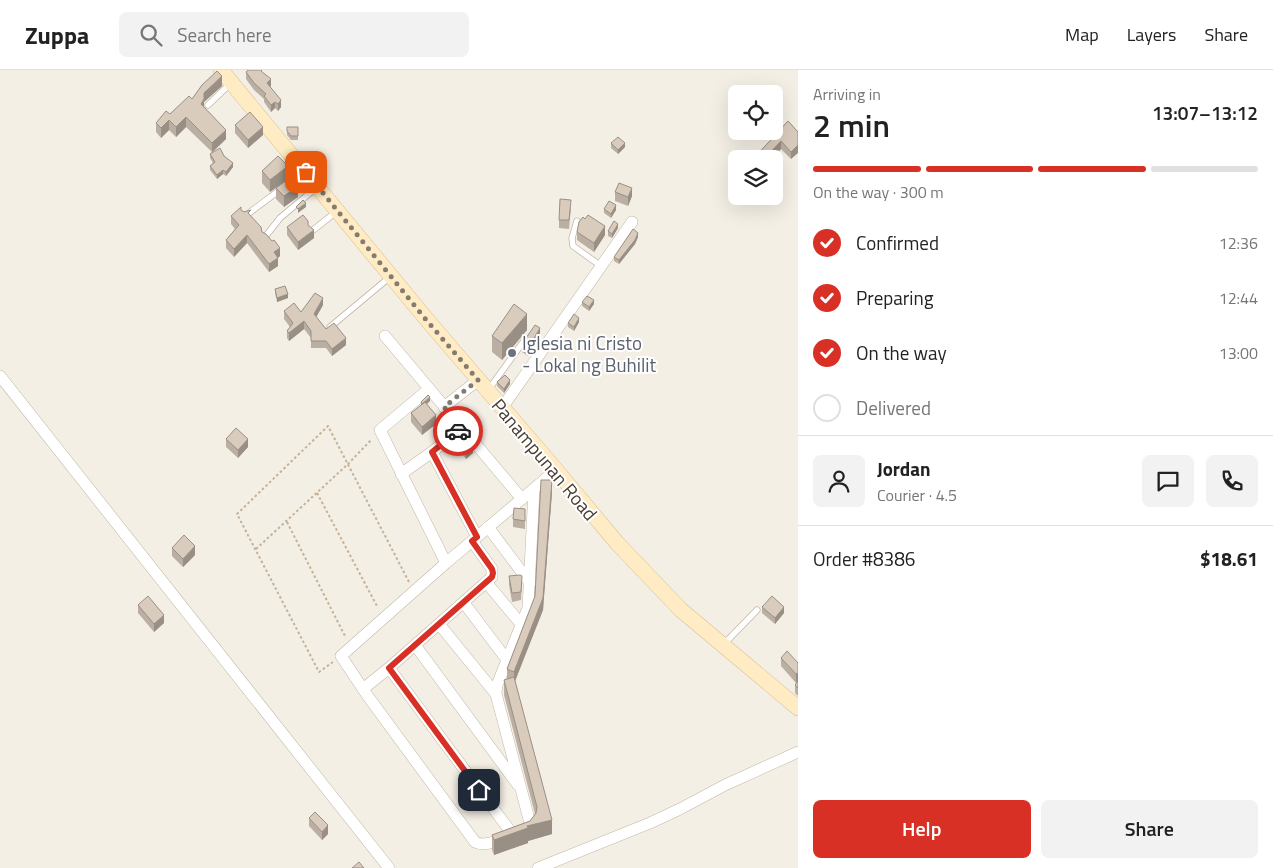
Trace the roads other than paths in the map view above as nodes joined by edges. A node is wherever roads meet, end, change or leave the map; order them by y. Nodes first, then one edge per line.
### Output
1 (221, 70) edge
2 (232, 82) junction
3 (208, 105) dead end
4 (290, 182) edge
5 (318, 187) junction
6 (338, 211) junction
7 (245, 216) edge
8 (577, 221) edge
9 (632, 222) dead end
10 (312, 231) edge
11 (265, 237) edge
12 (601, 266) junction
13 (391, 277) junction
14 (330, 327) edge
15 (530, 333) edge
16 (385, 336) dead end
17 (0, 376) edge
18 (483, 386) junction
19 (429, 389) junction
20 (444, 407) junction
21 (502, 408) junction
22 (462, 428) junction
23 (432, 452) junction
24 (556, 470) junction
25 (402, 474) junction
26 (534, 490) junction
27 (522, 499) junction
28 (488, 528) junction
29 (474, 539) junction
30 (446, 563) junction
31 (486, 582) junction
32 (530, 583) junction
33 (464, 603) junction
34 (757, 610) dead end
35 (439, 624) junction
36 (521, 624) junction
37 (415, 645) junction
38 (723, 645) junction
39 (507, 660) junction
40 (389, 668) junction
41 (363, 689) junction
42 (496, 694) junction
43 (798, 708) edge
44 (798, 752) edge
45 (522, 790) junction
46 (513, 835) junction
47 (389, 868) edge
48 (538, 868) edge

1 - 2 street, Panampunan Road
2 - 3 lane
2 - 5 street, Panampunan Road
4 - 7 lane
5 - 6 street, Panampunan Road
5 - 11 lane
6 - 10 lane
6 - 13 street, Panampunan Road
8 - 12 lane
9 - 12 street
12 - 21 street
13 - 14 lane
13 - 18 street, Panampunan Road
15 - 18 lane
16 - 19 street
17 - 47 street
18 - 20 street
18 - 21 street, Panampunan Road
19 - 20 street
19 - 25 street
20 - 22 street
21 - 24 street, Panampunan Road
22 - 23 street
22 - 27 street
23 - 25 street
23 - 29 street
24 - 26 street
24 - 38 street, Panampunan Road
25 - 30 street
26 - 27 street
26 - 32 street
27 - 28 street
28 - 29 street
28 - 32 street
29 - 30 street
29 - 31 street
30 - 41 street
31 - 33 street
31 - 36 street
32 - 36 street
33 - 35 street
33 - 39 street
34 - 38 lane
35 - 37 street
35 - 42 street
36 - 39 street
37 - 40 street
37 - 45 street
38 - 43 street, Panampunan Road
39 - 42 street
40 - 41 street
40 - 46 street
41 - 46 street
42 - 45 street
44 - 48 street
45 - 46 street

